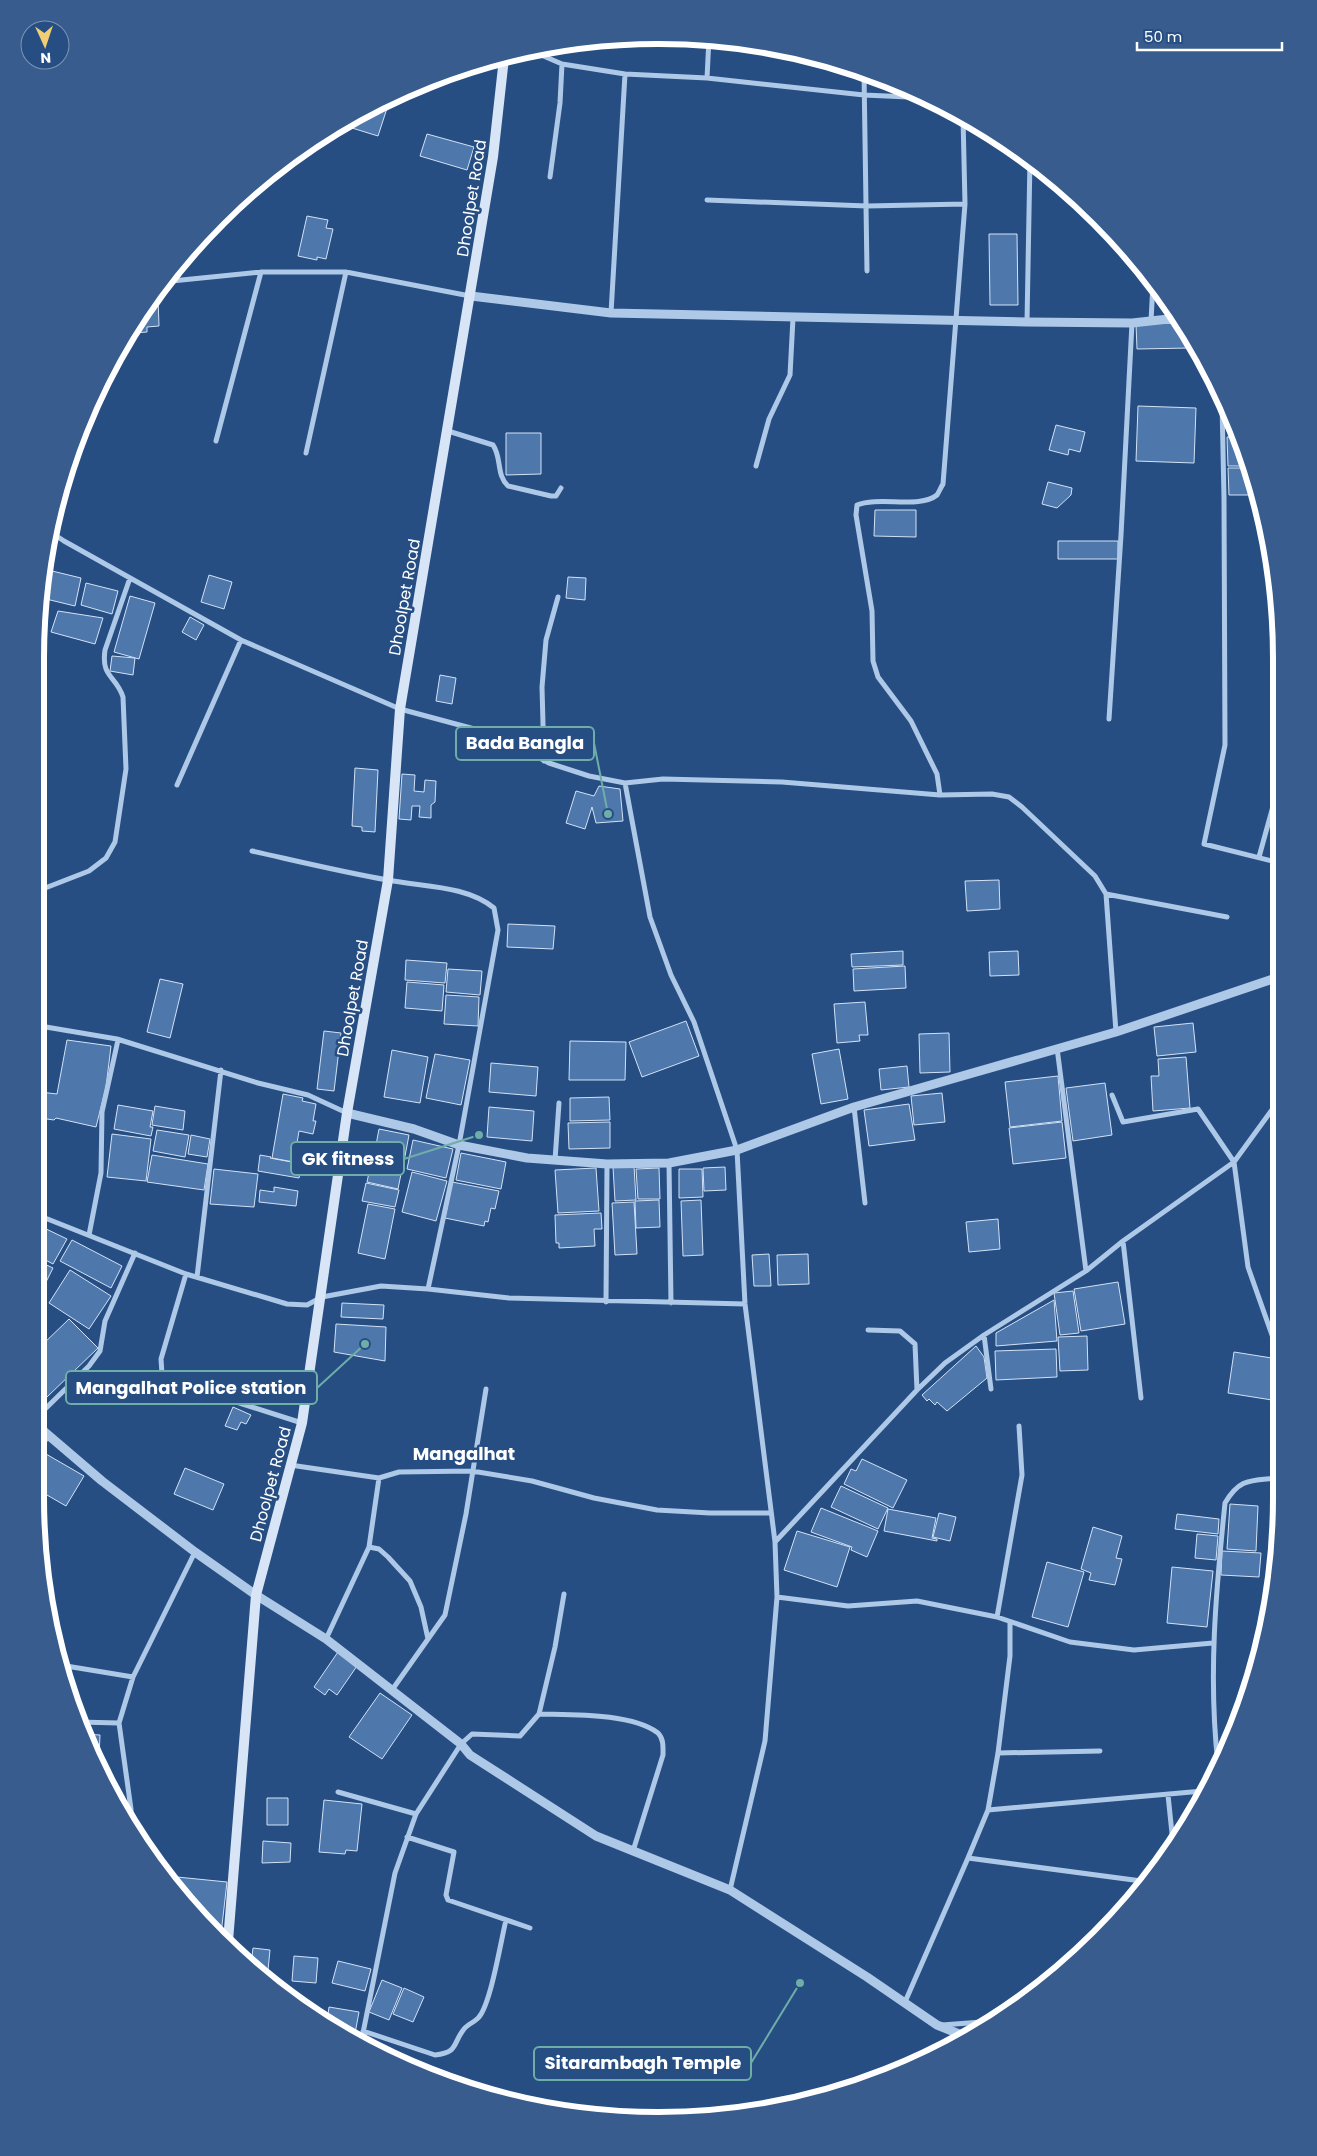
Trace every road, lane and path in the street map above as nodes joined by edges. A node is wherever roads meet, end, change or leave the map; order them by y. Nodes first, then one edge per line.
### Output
1 (709, 46) edge
2 (542, 55) edge
3 (503, 64) edge
4 (562, 64) junction
5 (625, 74) junction
6 (708, 78) junction
7 (864, 79) edge
8 (864, 95) junction
9 (907, 97) edge
10 (963, 125) edge
11 (1030, 169) edge
12 (550, 177) dead end
13 (707, 200) dead end
14 (965, 204) junction
15 (867, 206) junction
16 (867, 271) dead end
17 (262, 272) junction
18 (346, 272) junction
19 (174, 281) edge
20 (1153, 293) edge
21 (471, 296) junction
22 (611, 313) junction
23 (793, 318) junction
24 (1171, 319) edge
25 (954, 321) junction
26 (1152, 321) junction
27 (1027, 322) junction
28 (1132, 323) junction
29 (1222, 415) edge
30 (448, 431) junction
31 (216, 441) dead end
32 (306, 453) dead end
33 (756, 466) dead end
34 (561, 488) dead end
35 (57, 536) edge
36 (130, 578) junction
37 (558, 597) dead end
38 (241, 640) junction
39 (400, 709) junction
40 (1109, 718) dead end
41 (544, 761) junction
42 (624, 783) junction
43 (177, 785) dead end
44 (940, 795) junction
45 (1273, 806) edge
46 (252, 852) dead end
47 (1259, 857) junction
48 (1273, 861) edge
49 (388, 880) junction
50 (44, 888) edge
51 (1106, 894) junction
52 (1227, 917) dead end
53 (1273, 979) edge
54 (44, 1027) edge
55 (1116, 1032) junction
56 (118, 1040) junction
57 (1056, 1048) junction
58 (221, 1070) junction
59 (1112, 1096) dead end
60 (559, 1103) dead end
61 (854, 1107) junction
62 (1273, 1108) edge
63 (347, 1113) junction
64 (459, 1145) junction
65 (737, 1150) junction
66 (555, 1161) junction
67 (669, 1162) junction
68 (1234, 1162) junction
69 (607, 1164) junction
70 (866, 1203) dead end
71 (44, 1218) edge
72 (89, 1235) junction
73 (1123, 1241) junction
74 (135, 1253) junction
75 (1086, 1271) junction
76 (186, 1274) junction
77 (197, 1277) junction
78 (428, 1288) junction
79 (322, 1297) junction
80 (606, 1302) junction
81 (671, 1303) junction
82 (745, 1304) junction
83 (868, 1330) dead end
84 (984, 1335) junction
85 (1273, 1338) edge
86 (991, 1389) dead end
87 (486, 1390) dead end
88 (917, 1390) junction
89 (1141, 1398) dead end
90 (44, 1410) edge
91 (302, 1422) junction
92 (1018, 1426) dead end
93 (44, 1432) edge
94 (49, 1436) junction
95 (44, 1442) edge
96 (290, 1465) junction
97 (472, 1471) junction
98 (379, 1478) junction
99 (1273, 1479) edge
100 (771, 1513) junction
101 (775, 1542) junction
102 (368, 1547) junction
103 (195, 1552) junction
104 (564, 1594) dead end
105 (256, 1595) junction
106 (777, 1597) junction
107 (997, 1617) junction
108 (1010, 1623) junction
109 (326, 1639) junction
110 (428, 1639) junction
111 (1212, 1643) junction
112 (68, 1666) edge
113 (133, 1677) junction
114 (392, 1690) junction
115 (539, 1714) junction
116 (87, 1722) edge
117 (119, 1724) junction
118 (461, 1744) junction
119 (1100, 1751) dead end
120 (998, 1753) junction
121 (1217, 1753) edge
122 (338, 1792) dead end
123 (1198, 1792) edge
124 (1168, 1795) junction
125 (988, 1810) junction
126 (131, 1813) edge
127 (416, 1814) junction
128 (1172, 1835) edge
129 (408, 1837) junction
130 (632, 1850) junction
131 (968, 1858) junction
132 (1139, 1881) edge
133 (730, 1890) junction
134 (506, 1920) junction
135 (530, 1928) dead end
136 (228, 1936) edge
137 (905, 2002) junction
138 (979, 2022) edge
139 (937, 2025) junction
140 (363, 2032) junction
141 (959, 2034) edge
142 (362, 2036) edge

1 - 6 street
2 - 4 street
3 - 21 main road, Dhoolpet Road
4 - 5 street
4 - 12 street
5 - 6 street
5 - 22 street
6 - 8 street
7 - 8 street
8 - 9 street
8 - 15 street
10 - 14 street
11 - 27 street
13 - 15 street
14 - 15 street
14 - 25 street
15 - 16 street
17 - 18 street
17 - 19 street
17 - 31 street
18 - 21 street
18 - 32 street
20 - 26 street
21 - 22 street
21 - 30 main road, Dhoolpet Road
22 - 23 street
23 - 25 street
23 - 33 street
24 - 26 street
25 - 27 street
25 - 44 street
26 - 28 street
27 - 28 street
28 - 40 street
29 - 47 street
30 - 34 street
30 - 39 main road, Dhoolpet Road
35 - 36 street
36 - 38 street
36 - 50 street
37 - 41 street
38 - 39 street
38 - 43 street
39 - 41 street
39 - 49 main road, Dhoolpet Road
41 - 42 street
42 - 44 street
42 - 65 street
44 - 51 street
45 - 47 street
46 - 49 street
47 - 48 street
49 - 63 main road, Dhoolpet Road
49 - 64 street
51 - 52 street
51 - 55 street
53 - 55 street
54 - 56 street
55 - 57 street
56 - 58 street
56 - 72 street
57 - 61 street
57 - 75 street
58 - 63 street
58 - 77 street
59 - 68 street
60 - 66 street
61 - 65 street
61 - 70 street
62 - 68 street
63 - 64 street
63 - 79 main road, Dhoolpet Road
64 - 66 street
64 - 78 street
65 - 67 street
65 - 82 street
66 - 69 street
67 - 69 street
67 - 81 street
68 - 73 street
68 - 85 street
69 - 80 street
71 - 72 street
72 - 74 street
73 - 75 street
73 - 89 street
74 - 76 street
74 - 90 street
75 - 84 street
76 - 77 street
76 - 91 street
77 - 79 street
78 - 79 street
78 - 80 street
79 - 91 main road, Dhoolpet Road
80 - 81 street
81 - 82 street
82 - 100 street
83 - 88 street
84 - 86 street
84 - 88 street
87 - 97 street
88 - 101 street
91 - 96 main road, Dhoolpet Road
92 - 107 street
93 - 94 street
94 - 95 street
94 - 103 street
96 - 98 street
96 - 105 main road, Dhoolpet Road
97 - 98 street
97 - 100 street
97 - 110 street
98 - 102 street
99 - 111 street
100 - 101 street
101 - 106 street
102 - 109 street
102 - 110 street
103 - 105 street
103 - 113 street
104 - 115 street
105 - 109 street
105 - 136 main road, Dhoolpet Road
106 - 107 street
106 - 133 street
107 - 108 street
108 - 111 street
108 - 120 street
109 - 114 street
110 - 114 street
111 - 121 street
112 - 113 street
113 - 117 street
114 - 118 street
115 - 118 street
115 - 130 street
116 - 117 street
117 - 126 street
118 - 127 street
118 - 130 street
119 - 120 street
120 - 125 street
122 - 127 street
123 - 124 street
124 - 125 street
124 - 128 street
125 - 131 street
127 - 129 street
129 - 134 street
129 - 140 street
130 - 133 street
131 - 132 street
131 - 137 street
133 - 137 street
134 - 135 street
134 - 140 street
137 - 139 street
138 - 139 street
139 - 141 street
140 - 142 street

